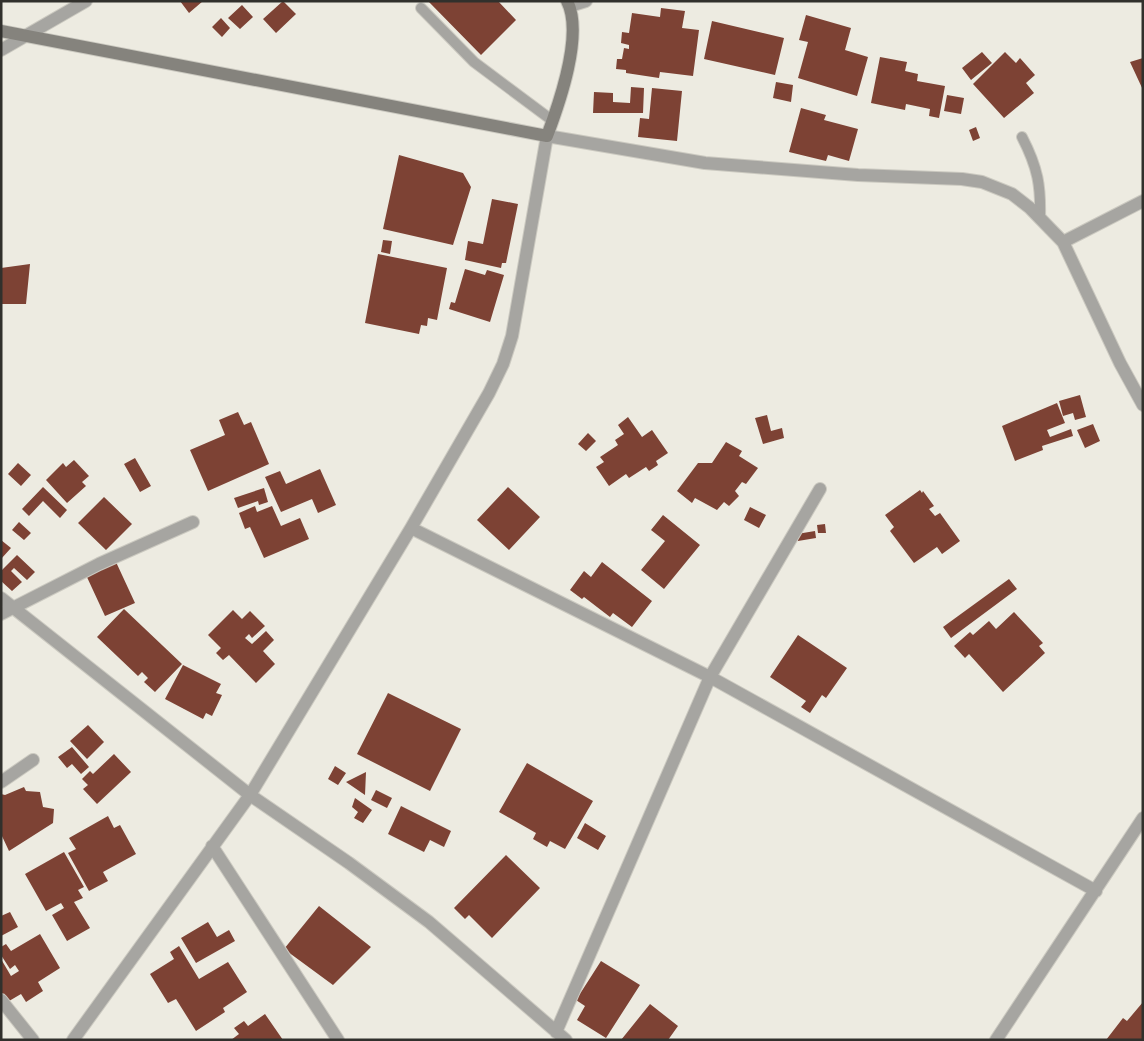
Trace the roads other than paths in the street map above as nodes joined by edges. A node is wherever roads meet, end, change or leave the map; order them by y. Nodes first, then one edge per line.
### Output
1 (86, 1) edge
2 (586, 1) edge
3 (568, 4) edge
4 (421, 8) dead end
5 (1, 31) edge
6 (25, 37) junction
7 (1, 50) edge
8 (553, 121) junction
9 (547, 136) junction
10 (1022, 137) dead end
11 (1143, 201) edge
12 (1040, 219) junction
13 (1063, 242) junction
14 (1143, 405) edge
15 (820, 489) dead end
16 (193, 522) dead end
17 (411, 528) junction
18 (1, 598) edge
19 (7, 610) edge
20 (710, 677) junction
21 (34, 760) dead end
22 (1, 782) edge
23 (250, 795) junction
24 (1143, 818) edge
25 (212, 846) junction
26 (1096, 891) junction
27 (1, 1000) edge
28 (561, 1036) edge
29 (33, 1040) edge
30 (73, 1040) edge
31 (338, 1040) edge
32 (996, 1040) edge

1 - 6 street
2 - 3 street
3 - 8 street
4 - 8 lane
5 - 6 street
6 - 7 street
6 - 9 street
8 - 9 street
9 - 12 street
9 - 17 street
10 - 12 lane
11 - 13 street
12 - 13 street
13 - 14 street
15 - 20 street
16 - 19 street
17 - 20 street
17 - 23 street
18 - 19 street
19 - 23 street
20 - 26 street
20 - 28 street
21 - 22 street
23 - 25 street
23 - 28 street
24 - 26 street
25 - 30 street
25 - 31 street
26 - 32 street
27 - 29 street

